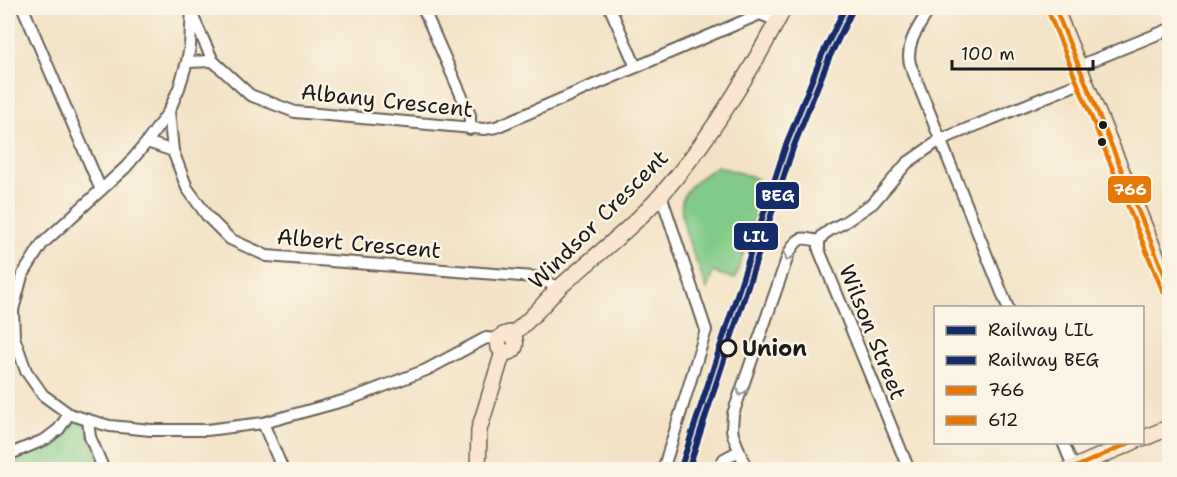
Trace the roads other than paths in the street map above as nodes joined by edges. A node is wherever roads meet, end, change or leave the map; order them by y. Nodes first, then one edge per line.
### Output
1 (23, 8) edge
2 (423, 8) edge
3 (610, 8) edge
4 (930, 8) edge
5 (1055, 8) edge
6 (192, 12) edge
7 (781, 14) edge
8 (1170, 29) edge
9 (213, 61) junction
10 (187, 62) junction
11 (1079, 66) junction
12 (636, 67) junction
13 (1085, 81) junction
14 (169, 111) junction
15 (470, 129) junction
16 (940, 140) junction
17 (147, 142) junction
18 (173, 152) junction
19 (101, 189) junction
20 (661, 195) junction
21 (819, 241) junction
22 (560, 288) junction
23 (1170, 289) edge
24 (1007, 306) edge
25 (10, 309) edge
26 (505, 342) junction
27 (69, 414) junction
28 (88, 420) junction
29 (263, 423) junction
30 (1170, 427) edge
31 (1144, 439) edge
32 (1064, 444) edge
33 (1129, 444) edge
34 (739, 451) junction
35 (8, 455) edge
36 (1079, 467) edge
37 (104, 470) edge
38 (283, 470) edge
39 (478, 470) edge
40 (663, 470) edge
41 (718, 470) edge
42 (747, 470) edge
43 (909, 470) edge

1 - 19 street
2 - 15 street
3 - 12 street
4 - 16 street
5 - 11 street
6 - 9 street, Albany Crescent
6 - 10 street, Windsor Crescent
7 - 12 street, Albany Crescent
7 - 20 street, Windsor Crescent
8 - 11 street
9 - 10 street
9 - 15 street, Albany Crescent
10 - 14 street, Windsor Crescent
11 - 13 street
12 - 15 street, Albany Crescent
13 - 16 street
13 - 23 street
14 - 17 street, Windsor Crescent
14 - 18 street, Albert Crescent
16 - 21 street
16 - 24 street
17 - 18 street
17 - 19 street, Windsor Crescent
18 - 22 street, Albert Crescent
19 - 25 street, Windsor Crescent
20 - 22 street, Windsor Crescent
20 - 40 street
21 -> 34 street
21 - 43 street, Wilson Street
22 - 26 street, Windsor Crescent
25 - 27 street, Windsor Crescent
26 - 29 street, Windsor Crescent
26 - 39 street
27 - 28 street, Windsor Crescent
27 - 35 street
28 - 29 street, Windsor Crescent
28 - 37 street
29 - 38 street
30 - 31 street
32 - 36 street
33 - 36 street
34 - 41 street
34 - 42 street

